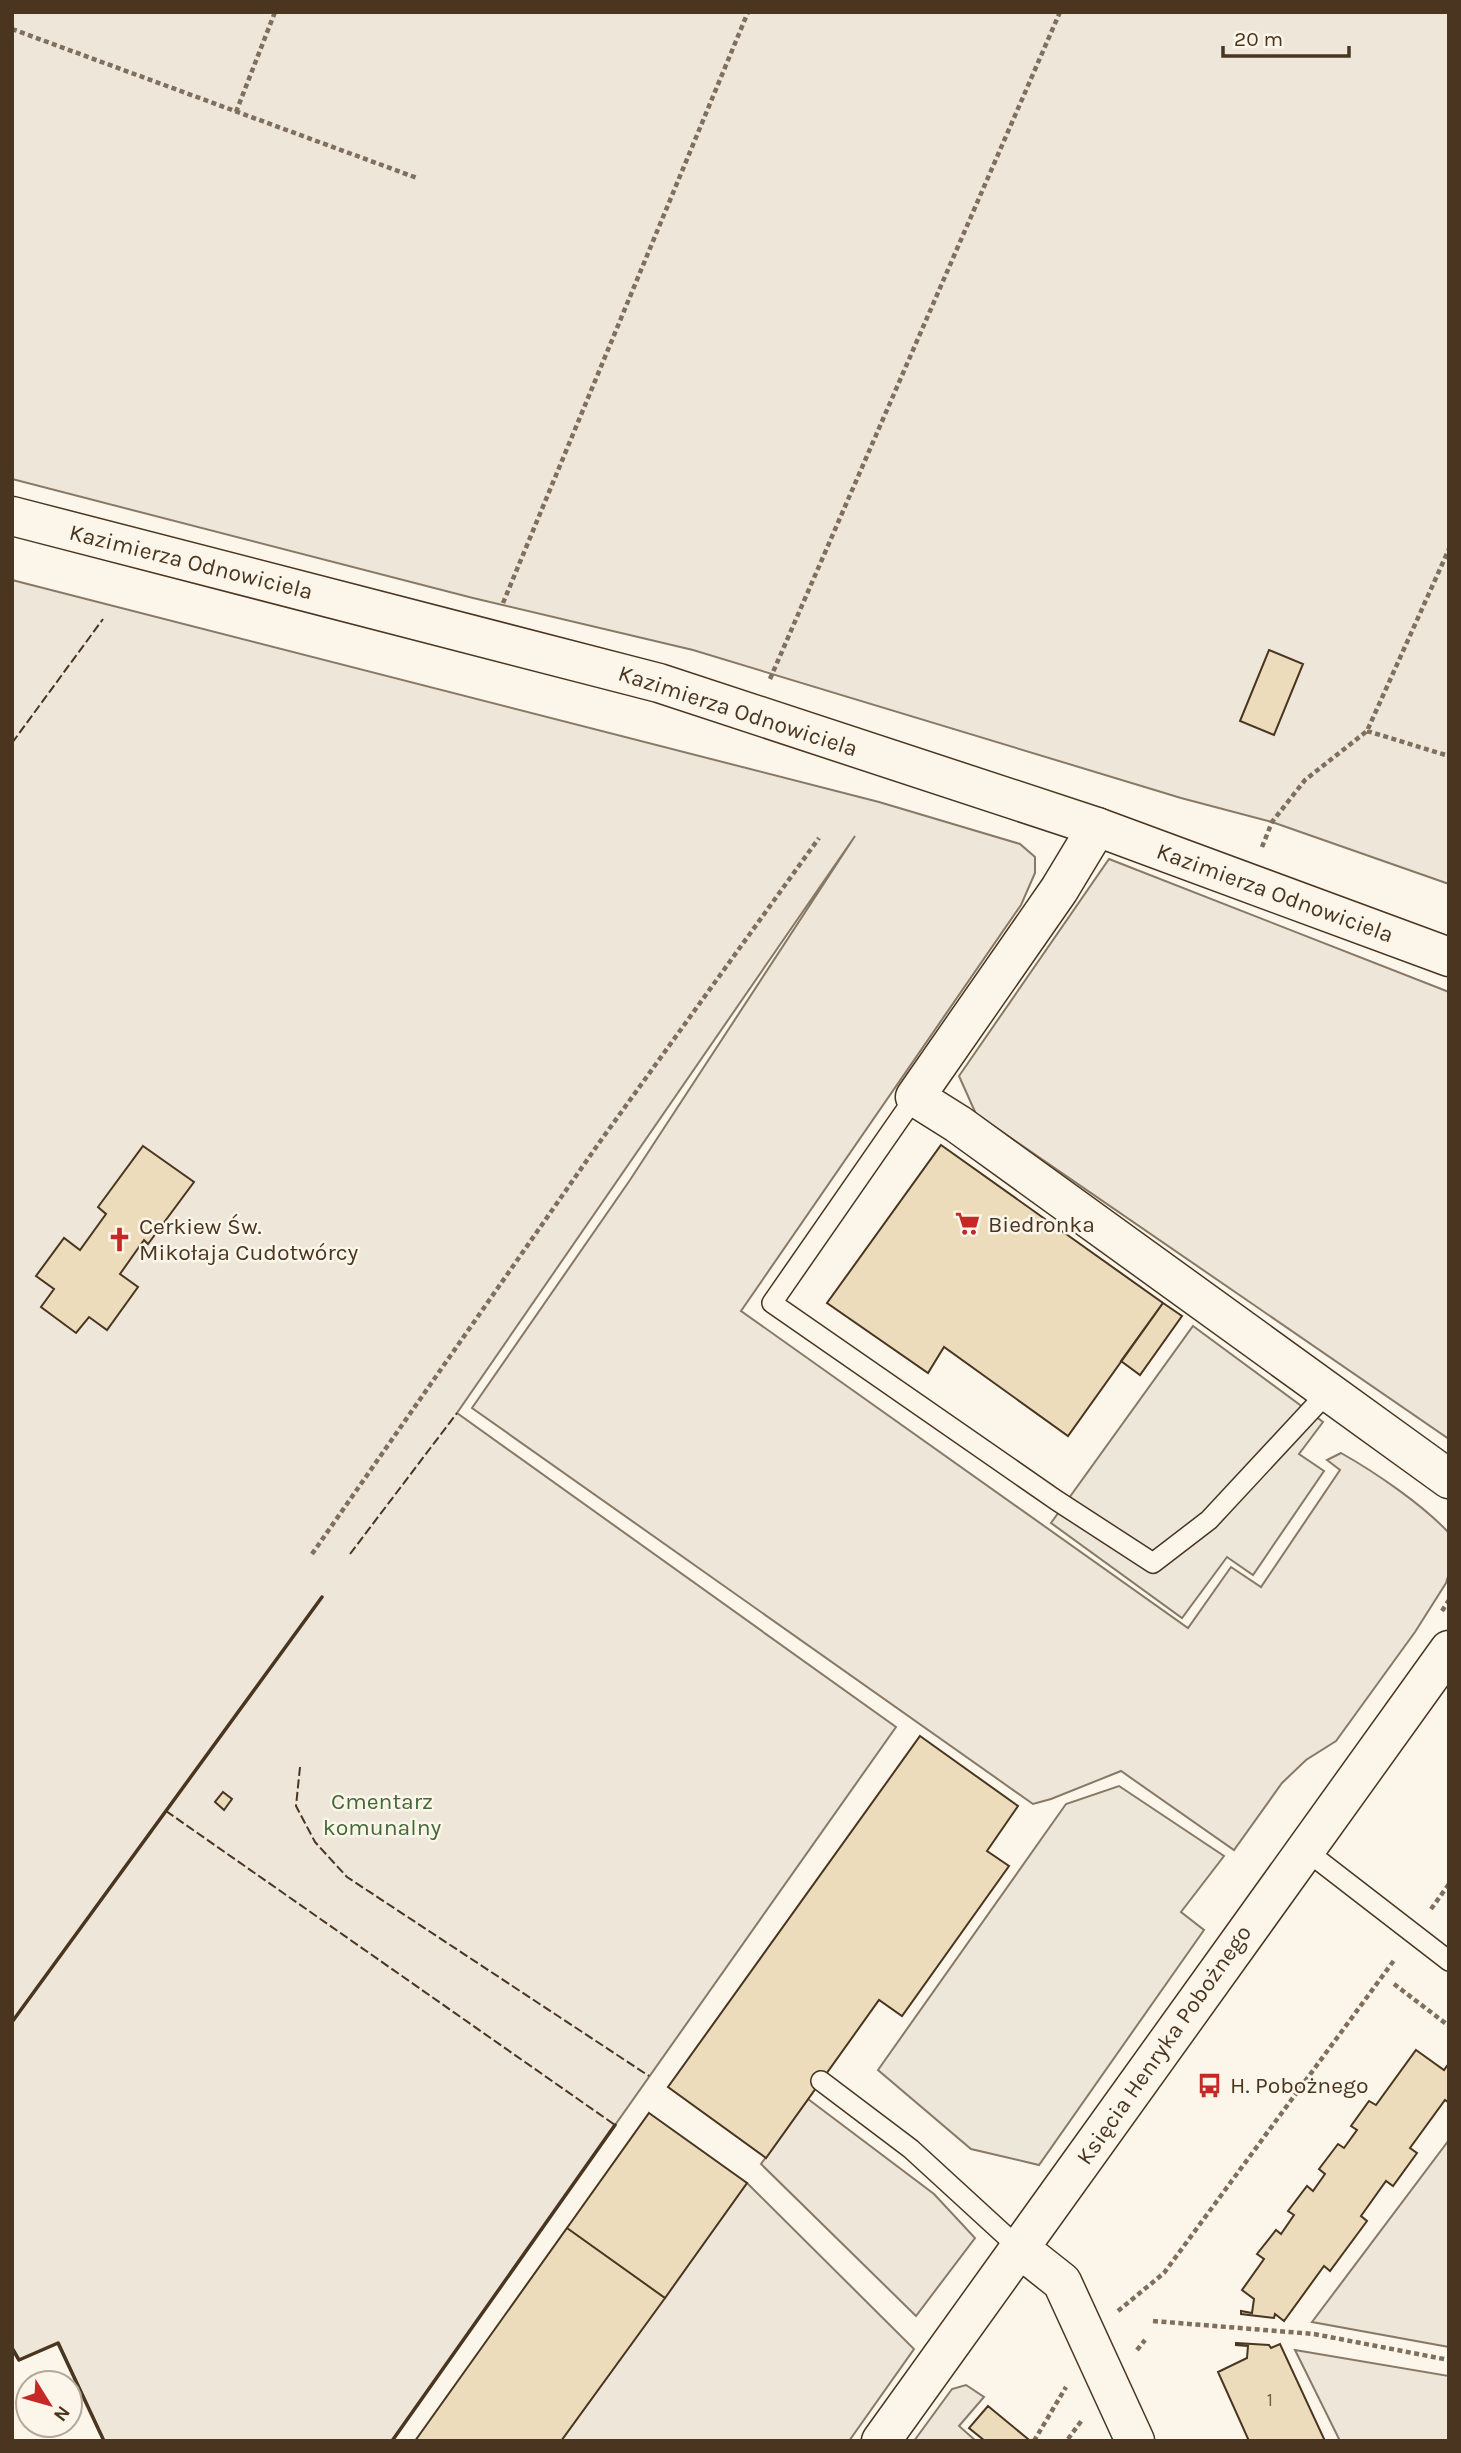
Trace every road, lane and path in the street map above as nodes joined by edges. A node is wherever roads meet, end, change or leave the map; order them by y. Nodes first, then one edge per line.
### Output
1 (275, 12) edge
2 (748, 12) edge
3 (1060, 12) edge
4 (12, 29) edge
5 (236, 112) junction
6 (417, 178) dead end
7 (12, 516) edge
8 (1449, 549) edge
9 (499, 614) dead end
10 (770, 679) dead end
11 (1367, 731) junction
12 (1449, 756) edge
13 (1097, 827) junction
14 (819, 838) dead end
15 (1261, 851) dead end
16 (1449, 957) edge
17 (915, 1097) junction
18 (1327, 1393) junction
19 (1449, 1479) edge
20 (312, 1554) dead end
21 (1449, 1650) edge
22 (1304, 1849) junction
23 (1449, 1884) edge
24 (1413, 1934) junction
25 (1449, 1961) edge
26 (1394, 1984) dead end
27 (1449, 2026) edge
28 (821, 2081) dead end
29 (1019, 2248) junction
30 (1153, 2321) dead end
31 (1092, 2346) junction
32 (1449, 2360) edge
33 (881, 2441) edge
34 (1034, 2441) edge
35 (1135, 2441) edge

1 - 5 path
2 - 9 path
3 - 10 path
4 - 5 path
5 - 6 path
7 - 13 street, Kazimierza Odnowiciela
8 - 11 path
11 - 12 path
11 - 15 path
13 - 16 street, Kazimierza Odnowiciela
13 - 17 street
14 - 20 path
17 - 18 street
17 - 18 lane
18 - 19 street
21 - 22 street, Księcia Henryka Pobożnego
22 - 24 lane
22 - 29 street, Księcia Henryka Pobożnego
23 - 24 path
24 - 25 lane
24 - 31 path
26 - 27 path
28 - 29 lane
29 - 31 street
29 - 33 street, Księcia Henryka Pobożnego
30 - 32 path
31 - 34 path
31 - 35 street

